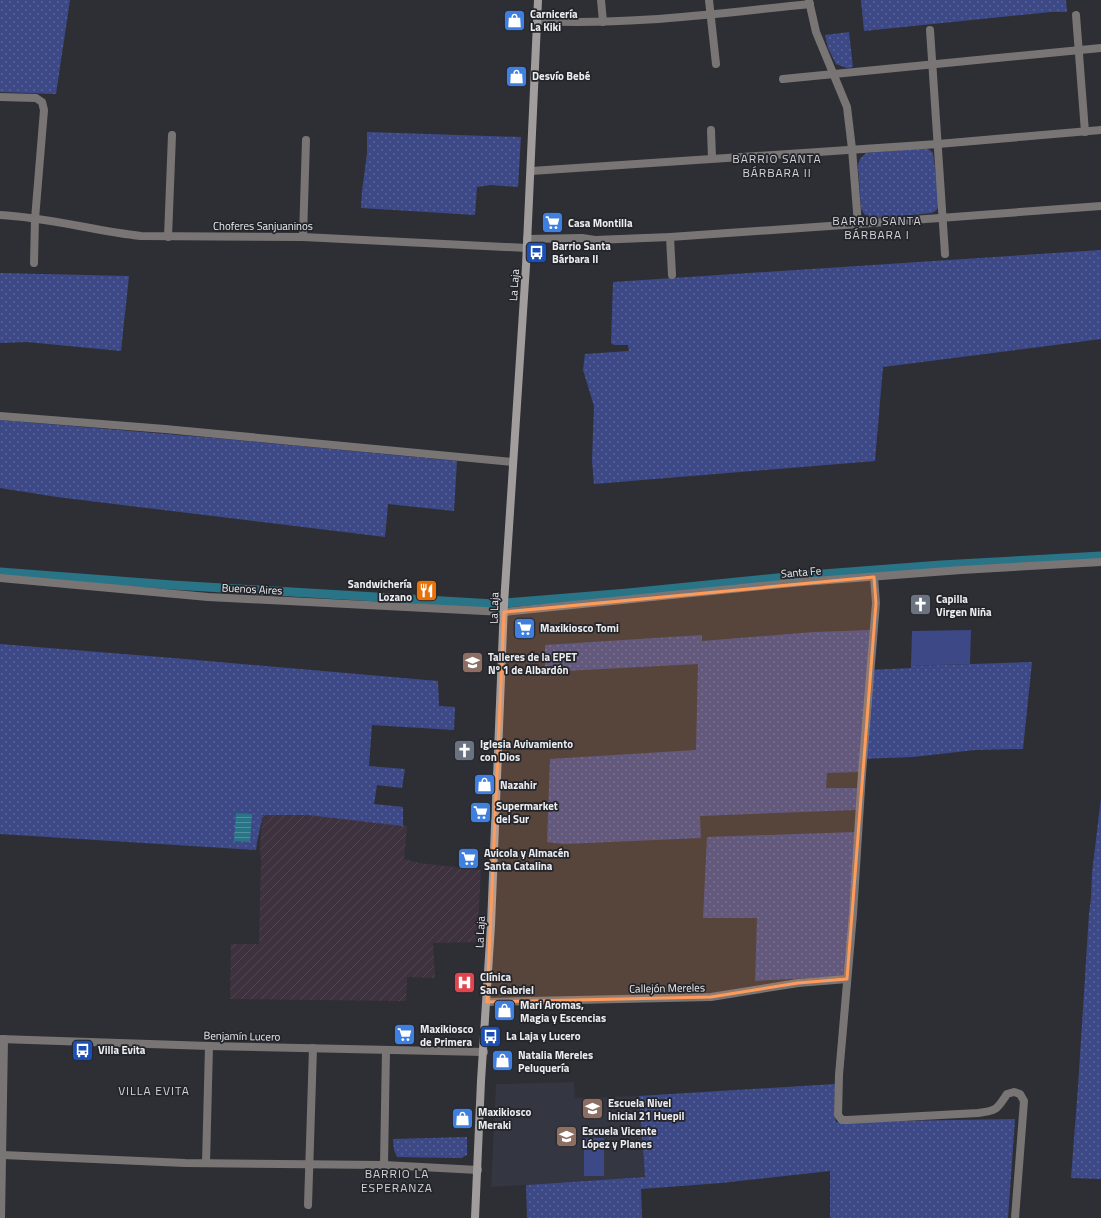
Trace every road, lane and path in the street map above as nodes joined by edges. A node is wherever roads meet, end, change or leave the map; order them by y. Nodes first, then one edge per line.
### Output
1 (538, 0) edge
2 (601, 0) edge
3 (709, 0) edge
4 (810, 2) edge
5 (711, 14) junction
6 (1076, 15) dead end
7 (537, 21) junction
8 (603, 22) junction
9 (930, 30) dead end
10 (1101, 48) edge
11 (1078, 51) junction
12 (716, 64) dead end
13 (932, 64) junction
14 (833, 74) junction
15 (783, 79) dead end
16 (0, 97) edge
17 (711, 130) dead end
18 (1101, 130) edge
19 (1085, 132) junction
20 (172, 135) dead end
21 (306, 140) dead end
22 (938, 144) junction
23 (852, 149) junction
24 (712, 158) junction
25 (531, 171) junction
26 (1101, 206) edge
27 (0, 215) edge
28 (943, 217) junction
29 (35, 219) junction
30 (858, 224) junction
31 (168, 237) junction
32 (303, 237) junction
33 (670, 237) junction
34 (527, 243) junction
35 (945, 254) dead end
36 (34, 263) dead end
37 (672, 275) dead end
38 (0, 416) edge
39 (513, 462) junction
40 (1101, 562) edge
41 (874, 577) junction
42 (0, 578) edge
43 (504, 606) junction
44 (847, 979) junction
45 (487, 1002) junction
46 (2, 1039) edge
47 (209, 1046) junction
48 (313, 1048) junction
49 (386, 1050) junction
50 (484, 1052) junction
51 (3, 1155) junction
52 (206, 1163) junction
53 (309, 1165) junction
54 (384, 1165) junction
55 (478, 1170) junction
56 (308, 1205) dead end
57 (1, 1218) edge
58 (475, 1218) edge
59 (1015, 1218) edge

1 - 7 main road, La Laja
2 - 8 street
3 - 5 street
4 - 5 street
4 - 14 street
5 - 8 street
5 - 12 street
6 - 11 street
7 - 8 street
7 - 25 main road, La Laja
9 - 13 street
10 - 11 street
11 - 13 street
11 - 19 street
13 - 14 street
13 - 22 street
14 - 15 street
14 - 23 street
16 - 29 street
17 - 24 street
18 - 19 street
19 - 22 street
20 - 31 street
21 - 32 street
22 - 23 street
22 - 28 street
23 - 24 street
23 - 30 street
24 - 25 street
25 - 34 main road, La Laja
26 - 28 street, Choferes Sanjuaninos
27 - 29 street, Choferes Sanjuaninos
28 - 30 street, Choferes Sanjuaninos
28 - 35 street
29 - 31 street, Choferes Sanjuaninos
29 - 36 street
30 - 33 street, Choferes Sanjuaninos
31 - 32 street, Choferes Sanjuaninos
32 - 34 street, Choferes Sanjuaninos
33 - 34 street, Choferes Sanjuaninos
33 - 37 street
34 - 39 main road, La Laja
38 - 39 street
39 - 43 main road, La Laja
40 - 41 street, Santa Fe
41 - 43 street, Santa Fe
41 - 44 street
42 - 43 street, Buenos Aires
43 - 45 main road, La Laja
44 - 45 street, Callejón Mereles
44 - 59 street
45 - 50 main road, La Laja
46 - 47 street, Benjamín Lucero
46 - 51 street
47 - 48 street, Benjamín Lucero
47 - 52 street
48 - 49 street, Benjamín Lucero
48 - 53 street
49 - 50 street, Benjamín Lucero
49 - 54 street
50 - 55 main road, La Laja
51 - 52 street
51 - 57 street
52 - 53 street
53 - 54 street
53 - 56 street
54 - 55 street
55 - 58 main road, La Laja

